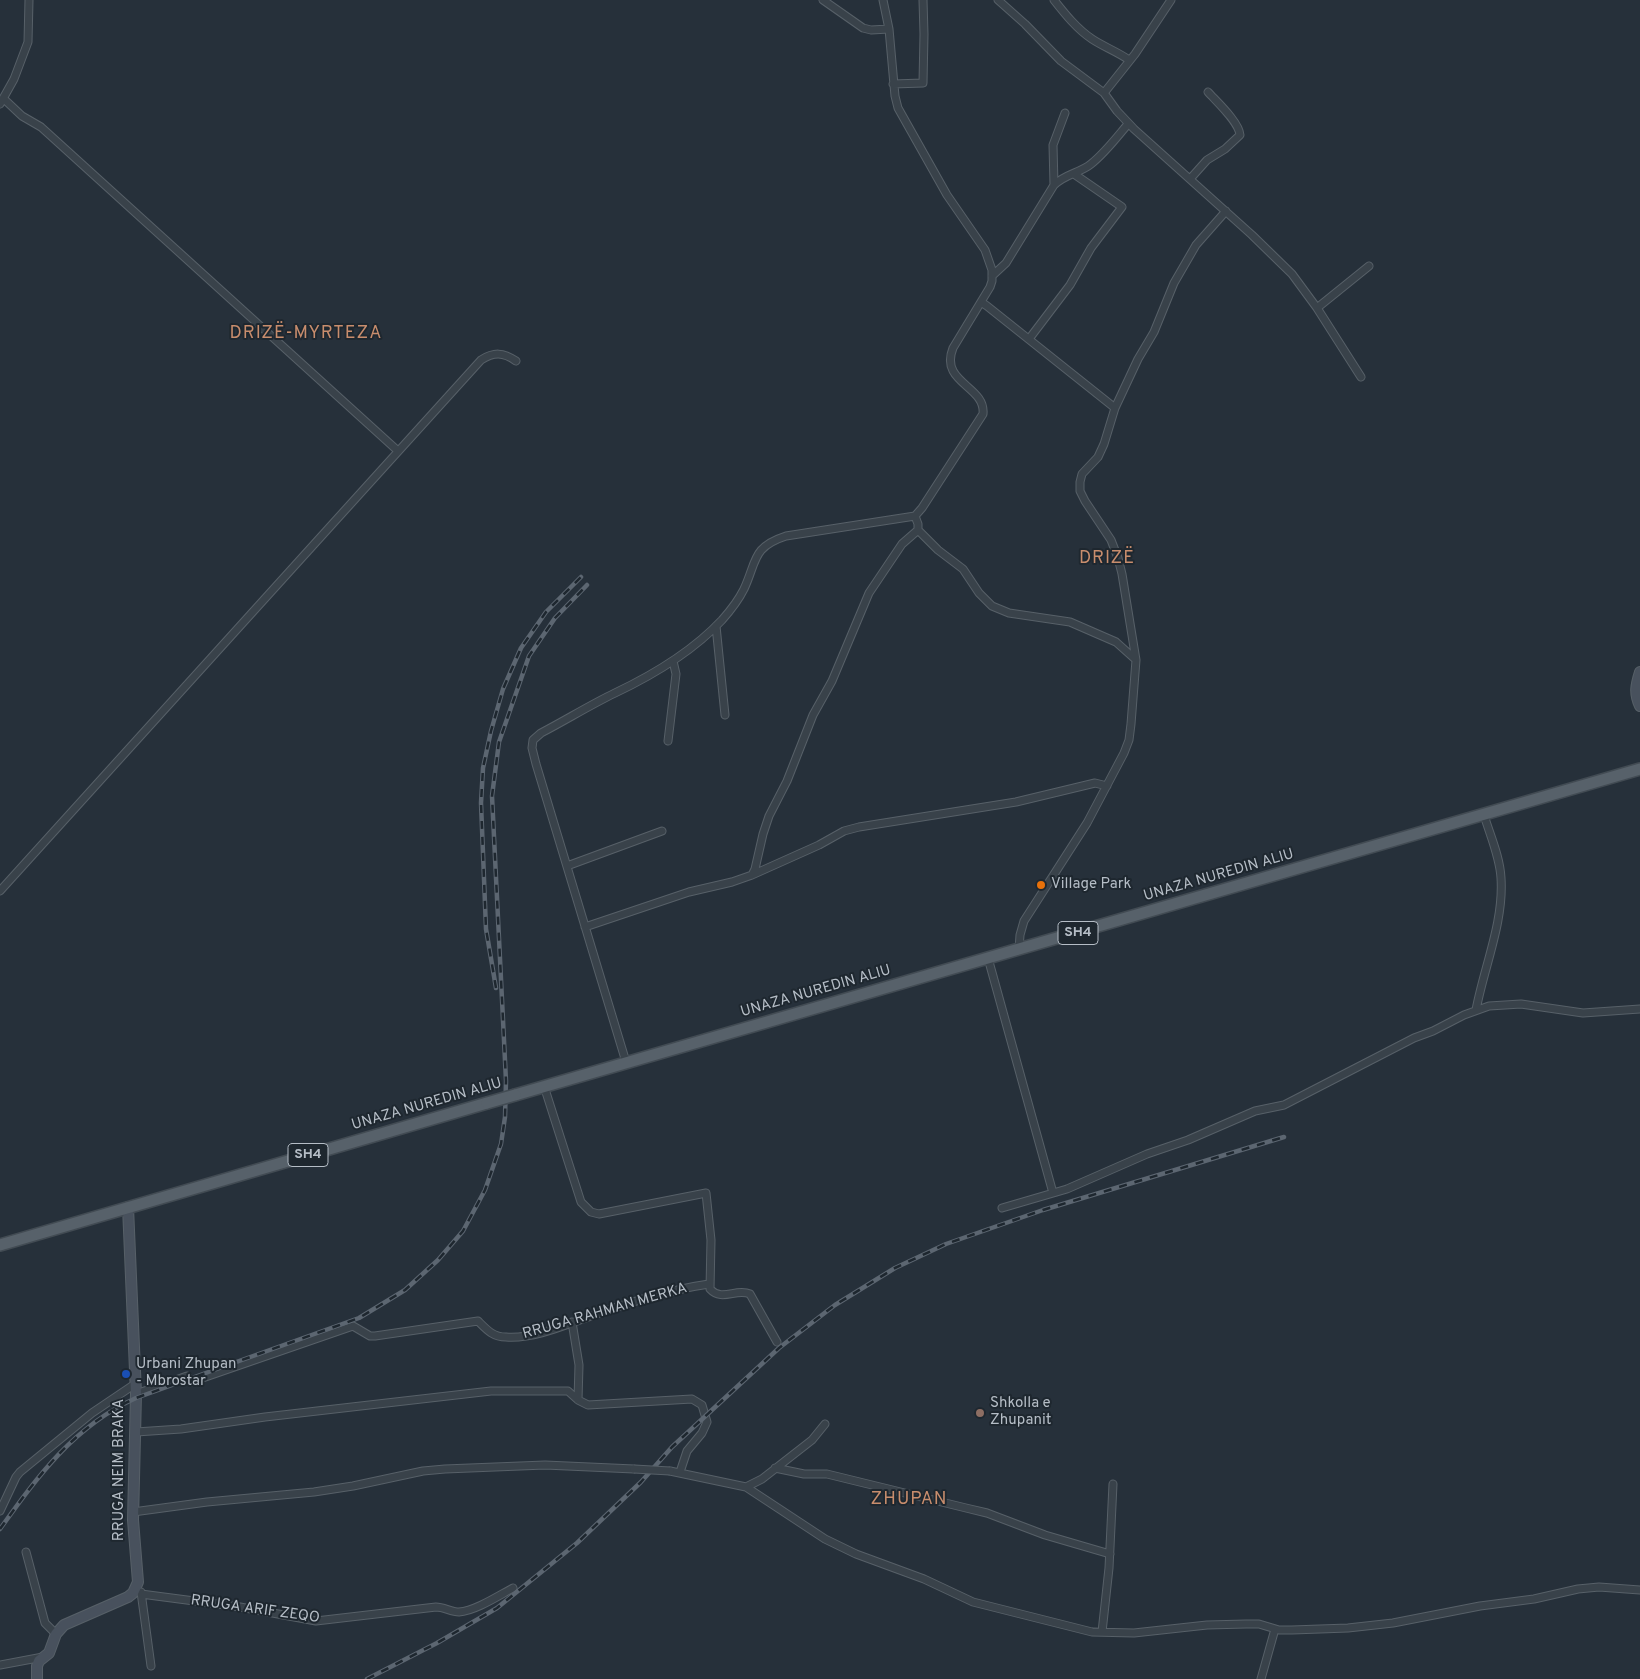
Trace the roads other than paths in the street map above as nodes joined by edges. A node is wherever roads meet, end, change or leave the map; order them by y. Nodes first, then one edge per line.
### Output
1 (29, 0) edge
2 (823, 0) edge
3 (883, 0) edge
4 (923, 0) edge
5 (998, 0) edge
6 (1054, 0) edge
7 (1171, 0) edge
8 (889, 30) junction
9 (1129, 60) junction
10 (894, 84) junction
11 (1208, 92) dead end
12 (1104, 93) junction
13 (2, 101) edge
14 (1065, 113) dead end
15 (1128, 124) junction
16 (1074, 174) junction
17 (1190, 179) junction
18 (1054, 184) junction
19 (1226, 211) junction
20 (1369, 266) dead end
21 (992, 276) junction
22 (981, 302) junction
23 (1317, 308) junction
24 (1029, 338) junction
25 (516, 361) dead end
26 (1361, 377) dead end
27 (1115, 408) junction
28 (398, 452) junction
29 (915, 516) junction
30 (918, 530) junction
31 (716, 626) junction
32 (1136, 660) junction
33 (673, 661) junction
34 (1640, 672) edge
35 (1640, 706) edge
36 (725, 715) dead end
37 (668, 741) dead end
38 (1640, 769) edge
39 (1107, 786) junction
40 (1484, 815) junction
41 (662, 830) dead end
42 (567, 866) junction
43 (752, 875) junction
44 (0, 891) edge
45 (585, 927) junction
46 (1019, 950) junction
47 (988, 958) junction
48 (1640, 1009) edge
49 (1476, 1010) junction
50 (626, 1062) junction
51 (544, 1086) junction
52 (1053, 1193) junction
53 (128, 1207) junction
54 (1002, 1208) dead end
55 (0, 1245) edge
56 (709, 1284) junction
57 (572, 1322) junction
58 (777, 1342) dead end
59 (136, 1389) junction
60 (568, 1391) junction
61 (578, 1392) junction
62 (578, 1400) junction
63 (825, 1424) dead end
64 (136, 1432) junction
65 (775, 1468) junction
66 (680, 1472) junction
67 (1113, 1484) dead end
68 (746, 1487) junction
69 (0, 1511) edge
70 (133, 1512) junction
71 (26, 1552) dead end
72 (1110, 1554) junction
73 (138, 1582) junction
74 (513, 1588) dead end
75 (1640, 1590) edge
76 (141, 1594) junction
77 (1275, 1629) junction
78 (1102, 1632) junction
79 (56, 1634) junction
80 (44, 1657) junction
81 (0, 1665) edge
82 (151, 1666) dead end
83 (37, 1679) edge
84 (1261, 1679) edge

1 - 13 street
2 - 8 street
3 - 8 street
4 - 10 street
5 - 12 street
6 - 9 street
7 - 9 street
8 - 10 street
9 - 12 street
10 - 21 street
11 - 17 street
12 - 15 street
13 - 28 street
14 - 18 street
15 - 16 street
15 - 17 street
16 - 18 street
16 - 24 street
17 - 19 street
18 - 21 street
19 - 23 street
19 - 27 street
20 - 23 street
21 - 22 street
22 - 24 street
22 - 29 street
23 - 26 street
24 - 27 street
25 - 28 street
27 - 32 street
28 - 44 street
29 - 30 street
29 - 31 street
30 - 32 street
30 - 43 street
31 - 33 street
31 - 36 street
32 - 39 street
33 - 37 street
33 - 42 street
34 - 35 street
38 - 40 main road, UNAZA NUREDIN ALIU / SH4
39 - 43 street
39 - 46 street
40 - 46 main road, UNAZA NUREDIN ALIU / SH4
40 - 49 street
41 - 42 street
42 - 45 street
43 - 45 street
45 - 50 street
46 - 47 main road, UNAZA NUREDIN ALIU / SH4
47 - 50 main road, UNAZA NUREDIN ALIU / SH4
47 - 52 street
48 - 49 street
49 - 52 street
50 - 51 main road, UNAZA NUREDIN ALIU / SH4
51 - 53 main road, UNAZA NUREDIN ALIU / SH4, bridge
51 - 56 street
52 - 54 street
53 - 55 main road, UNAZA NUREDIN ALIU / SH4
53 - 59 street, RRUGA NEIM BRAKA
56 - 57 street, RRUGA RAHMAN MERKA
56 - 58 street
57 - 59 street, RRUGA RAHMAN MERKA
57 - 61 street
59 - 64 street, RRUGA NEIM BRAKA
59 - 69 street
60 - 61 street
60 - 62 street
60 - 64 street
61 - 62 street
62 - 66 street
63 - 65 street
64 - 70 street, RRUGA NEIM BRAKA
65 - 68 street
65 - 72 street
66 - 68 street
66 - 70 street, bridge
67 - 72 street
68 - 78 street
70 - 73 street, RRUGA NEIM BRAKA
71 - 79 street
72 - 78 street
73 - 76 street
73 - 79 street
74 - 76 street, RRUGA ARIF ZEQO
75 - 77 street
76 - 82 street
77 - 78 street
77 - 84 street
79 - 80 street
80 - 81 street
80 - 83 street

